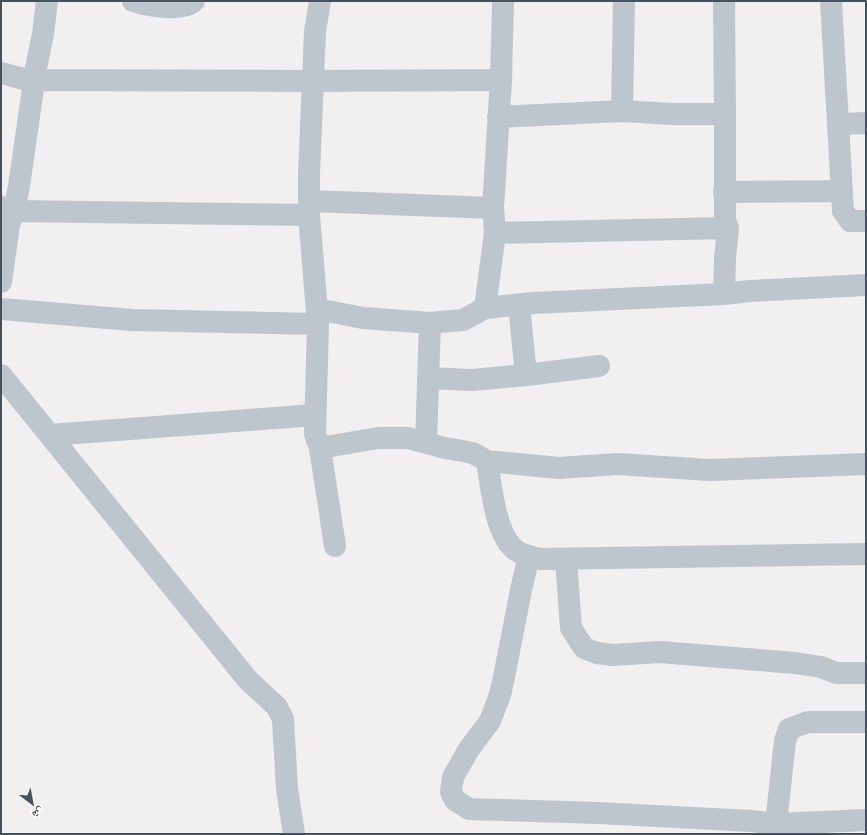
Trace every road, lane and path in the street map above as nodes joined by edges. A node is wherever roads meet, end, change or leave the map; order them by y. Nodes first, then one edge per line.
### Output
1 (47, 1) edge
2 (133, 1) edge
3 (194, 1) edge
4 (320, 1) edge
5 (503, 1) edge
6 (624, 1) edge
7 (724, 1) edge
8 (831, 1) edge
9 (1, 73) edge
10 (501, 80) junction
11 (314, 81) junction
12 (34, 82) junction
13 (622, 111) junction
14 (725, 114) junction
15 (498, 117) junction
16 (838, 124) junction
17 (866, 124) edge
18 (724, 192) junction
19 (842, 192) junction
20 (310, 208) junction
21 (493, 208) junction
22 (8, 209) edge
23 (866, 221) edge
24 (728, 228) junction
25 (495, 233) junction
26 (1, 282) edge
27 (866, 285) edge
28 (724, 294) junction
29 (519, 304) junction
30 (485, 308) junction
31 (1, 309) edge
32 (317, 317) junction
33 (430, 323) junction
34 (599, 366) dead end
35 (1, 375) edge
36 (526, 375) junction
37 (428, 378) junction
38 (315, 415) junction
39 (50, 435) junction
40 (426, 442) junction
41 (320, 448) junction
42 (487, 461) junction
43 (866, 464) edge
44 (334, 546) dead end
45 (866, 554) edge
46 (529, 556) junction
47 (566, 560) junction
48 (866, 673) edge
49 (866, 722) edge
50 (866, 820) edge
51 (776, 824) junction
52 (294, 834) edge

1 - 12 street
2 - 3 street
4 - 11 street
5 - 10 street
6 - 13 street
7 - 14 street
8 - 16 street
9 - 12 street
10 - 11 street
10 - 15 street
11 - 12 street
11 - 20 street
12 - 22 street
13 - 14 street
13 - 15 street
14 - 18 street
15 - 21 street
16 - 17 street
16 - 19 street
18 - 19 street
18 - 24 street
19 - 23 street
20 - 21 street
20 - 22 street
20 - 32 street
21 - 25 street
22 - 26 street
24 - 25 street
24 - 28 street
25 - 30 street
27 - 28 street
28 - 29 street
29 - 30 street
29 - 36 street
30 - 33 street
31 - 32 street
32 - 33 street
32 - 38 street
33 - 37 street
34 - 36 street
35 - 39 street
36 - 37 street
37 - 40 street
38 - 39 street
38 - 41 street
39 - 52 street
40 - 41 street
40 - 42 street
41 - 44 street
42 - 43 street
42 - 46 street
45 - 47 street
46 - 47 street
46 - 51 street
47 - 48 street
49 - 51 street
50 - 51 street

